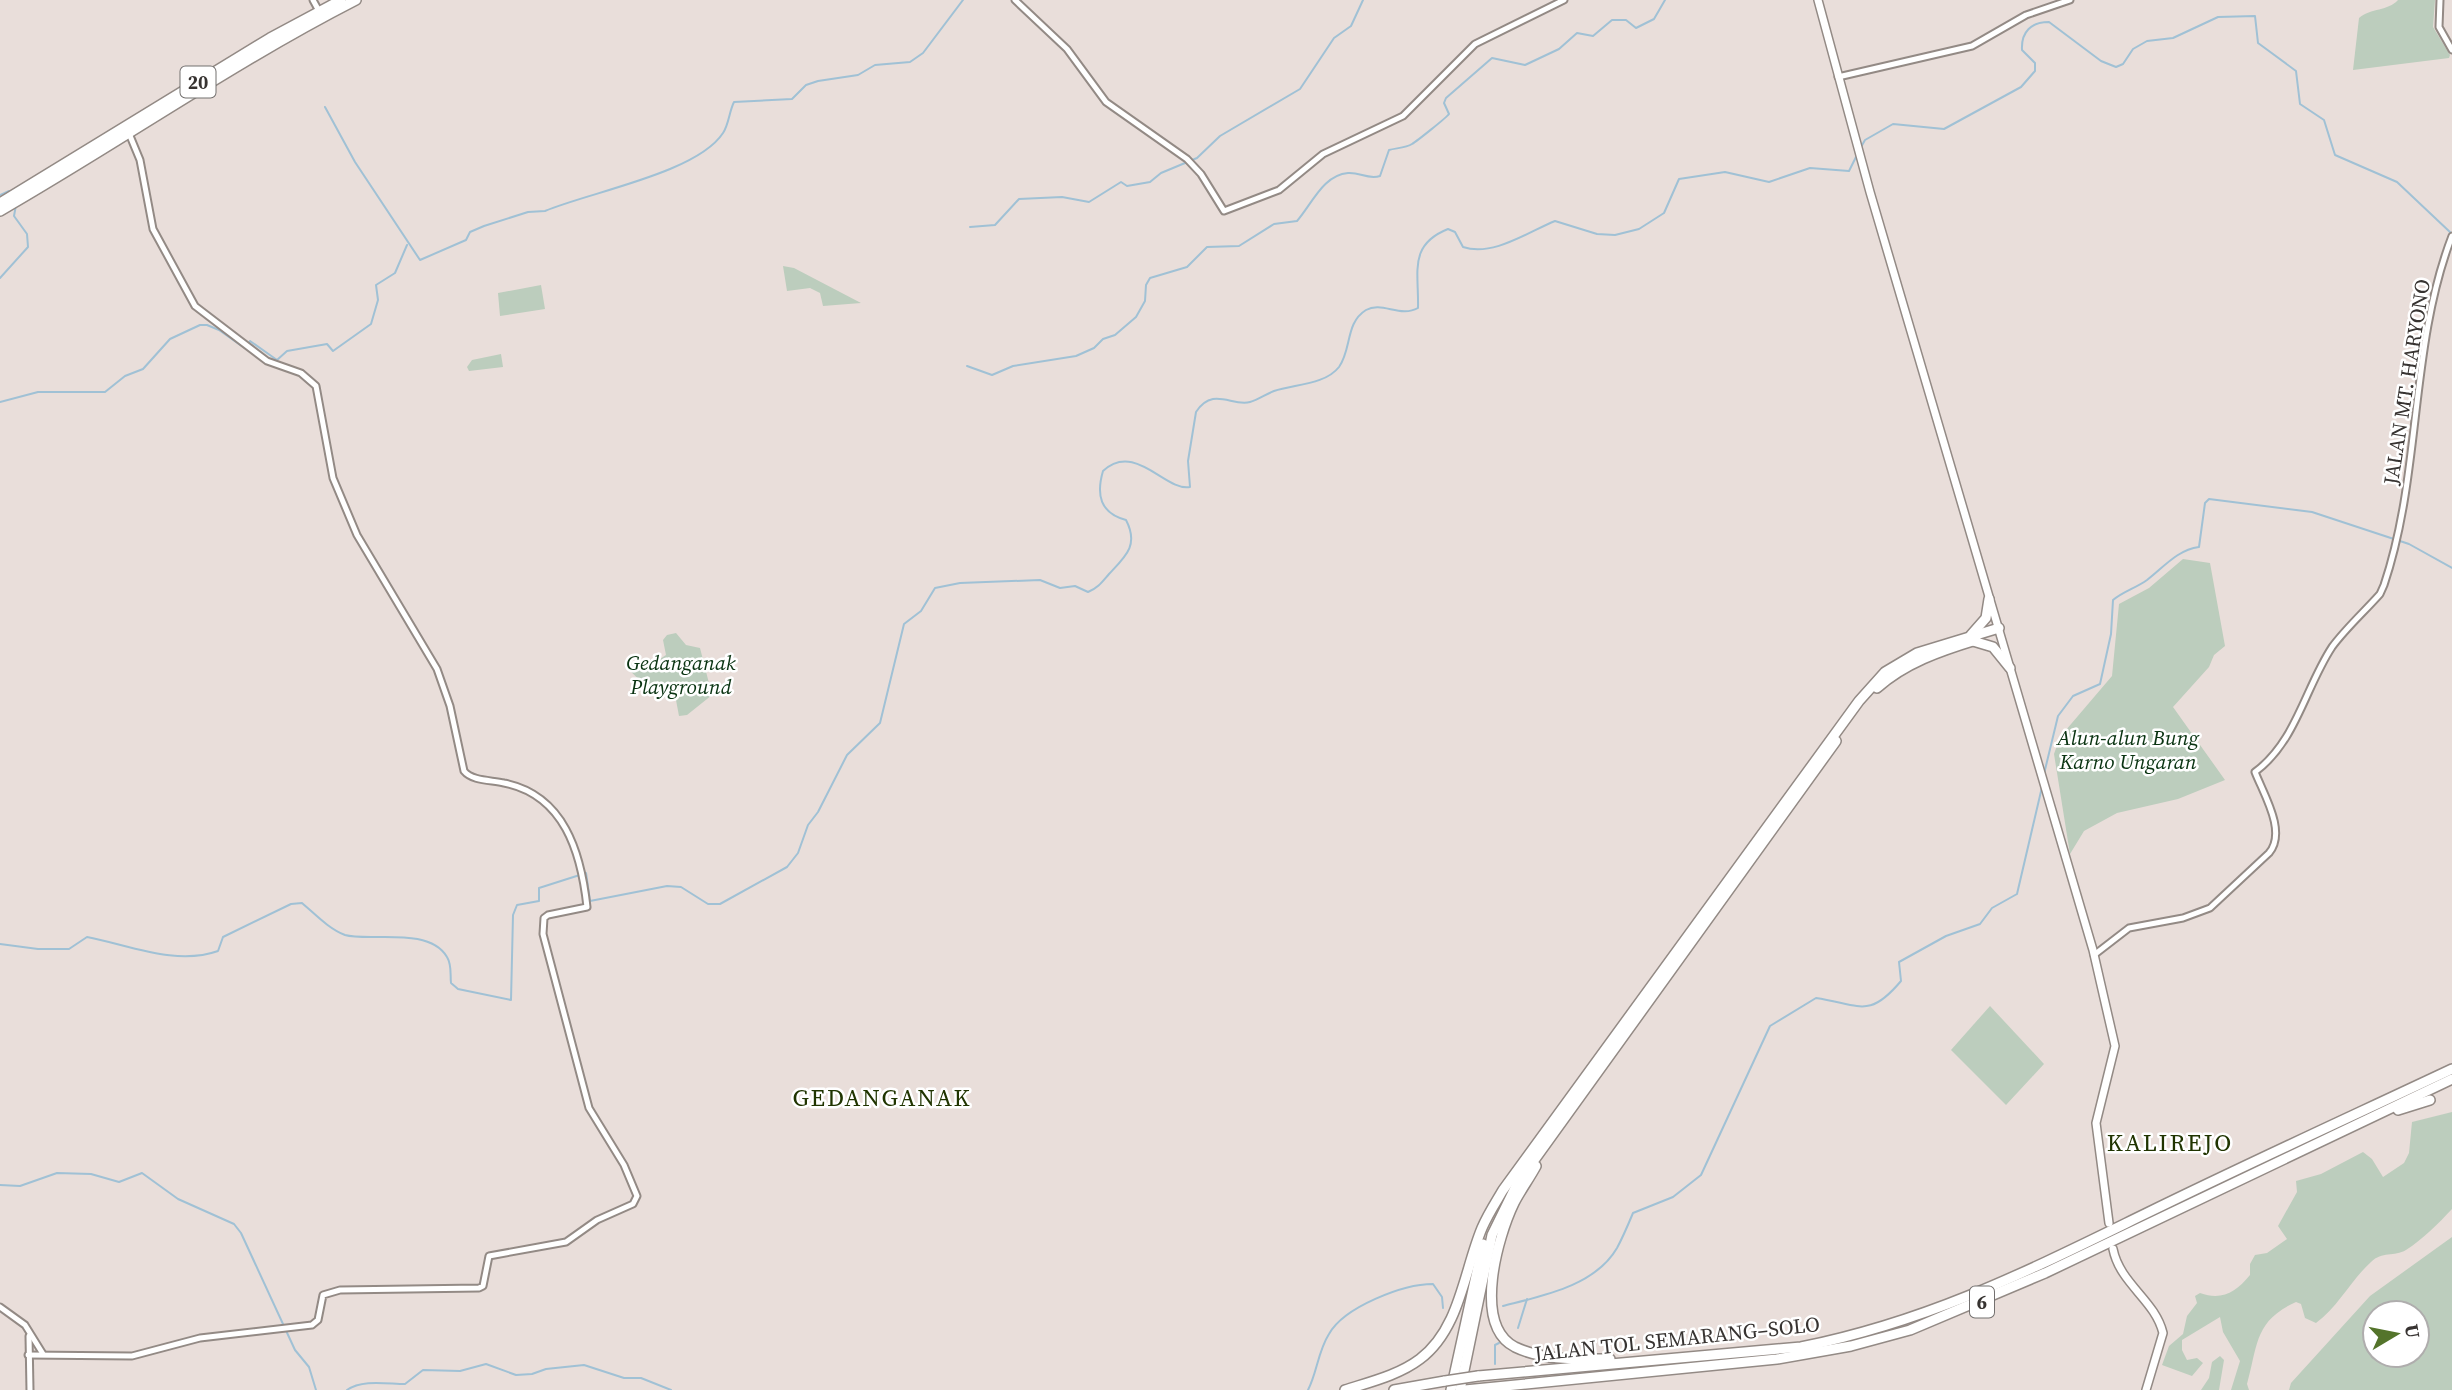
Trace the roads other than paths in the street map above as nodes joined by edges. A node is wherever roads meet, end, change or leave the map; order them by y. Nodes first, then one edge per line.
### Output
1 (313, 0) edge
2 (341, 0) edge
3 (356, 0) edge
4 (1015, 0) edge
5 (1564, 0) edge
6 (1818, 0) edge
7 (2070, 0) edge
8 (2440, 0) edge
9 (320, 14) junction
10 (2452, 50) edge
11 (1838, 77) junction
12 (128, 131) junction
13 (0, 203) edge
14 (0, 211) edge
15 (2452, 236) edge
16 (1989, 598) junction
17 (2000, 631) junction
18 (1972, 638) junction
19 (2010, 668) junction
20 (2094, 955) junction
21 (2452, 1069) edge
22 (2452, 1079) edge
23 (2430, 1100) dead end
24 (2371, 1118) junction
25 (2315, 1127) dead end
26 (1553, 1134) junction
27 (2298, 1142) junction
28 (1503, 1190) junction
29 (2109, 1223) dead end
30 (2113, 1250) dead end
31 (0, 1307) edge
32 (29, 1336) junction
33 (43, 1354) junction
34 (28, 1355) junction
35 (1667, 1360) junction
36 (1469, 1389) edge
37 (30, 1390) edge
38 (1345, 1390) edge
39 (1394, 1390) edge
40 (1451, 1390) edge
41 (1460, 1390) edge
42 (2146, 1390) edge

1 - 9 street
2 - 9 highway, 20
3 - 9 highway, 20
4 - 5 street
6 - 11 main road
7 - 11 street
8 - 10 street
9 - 12 highway, 20
9 - 12 highway, 20
11 - 16 main road
12 - 13 highway, 20
12 - 14 highway, 20
12 - 33 street
15 - 20 street, JALAN MT. HARYONO
16 - 17 main road
16 - 18 highway
17 - 18 highway
17 - 19 main road
18 - 19 highway
18 - 26 highway
18 - 28 highway
19 - 20 main road
20 - 29 main road
21 - 27 highway, JALAN TOL SEMARANG–SOLO / 6
22 - 24 highway, JALAN TOL SEMARANG–SOLO / 6
23 - 24 highway
24 - 36 highway, JALAN TOL SEMARANG–SOLO / 6
25 - 27 highway
26 - 35 highway
26 - 41 highway
27 - 35 highway, JALAN TOL SEMARANG–SOLO / 6
28 - 38 highway
28 - 40 highway
30 - 42 main road
31 - 32 street
32 - 33 street
32 - 34 street
33 - 34 street
34 - 37 street
35 - 39 highway, JALAN TOL SEMARANG–SOLO / 6, bridge

